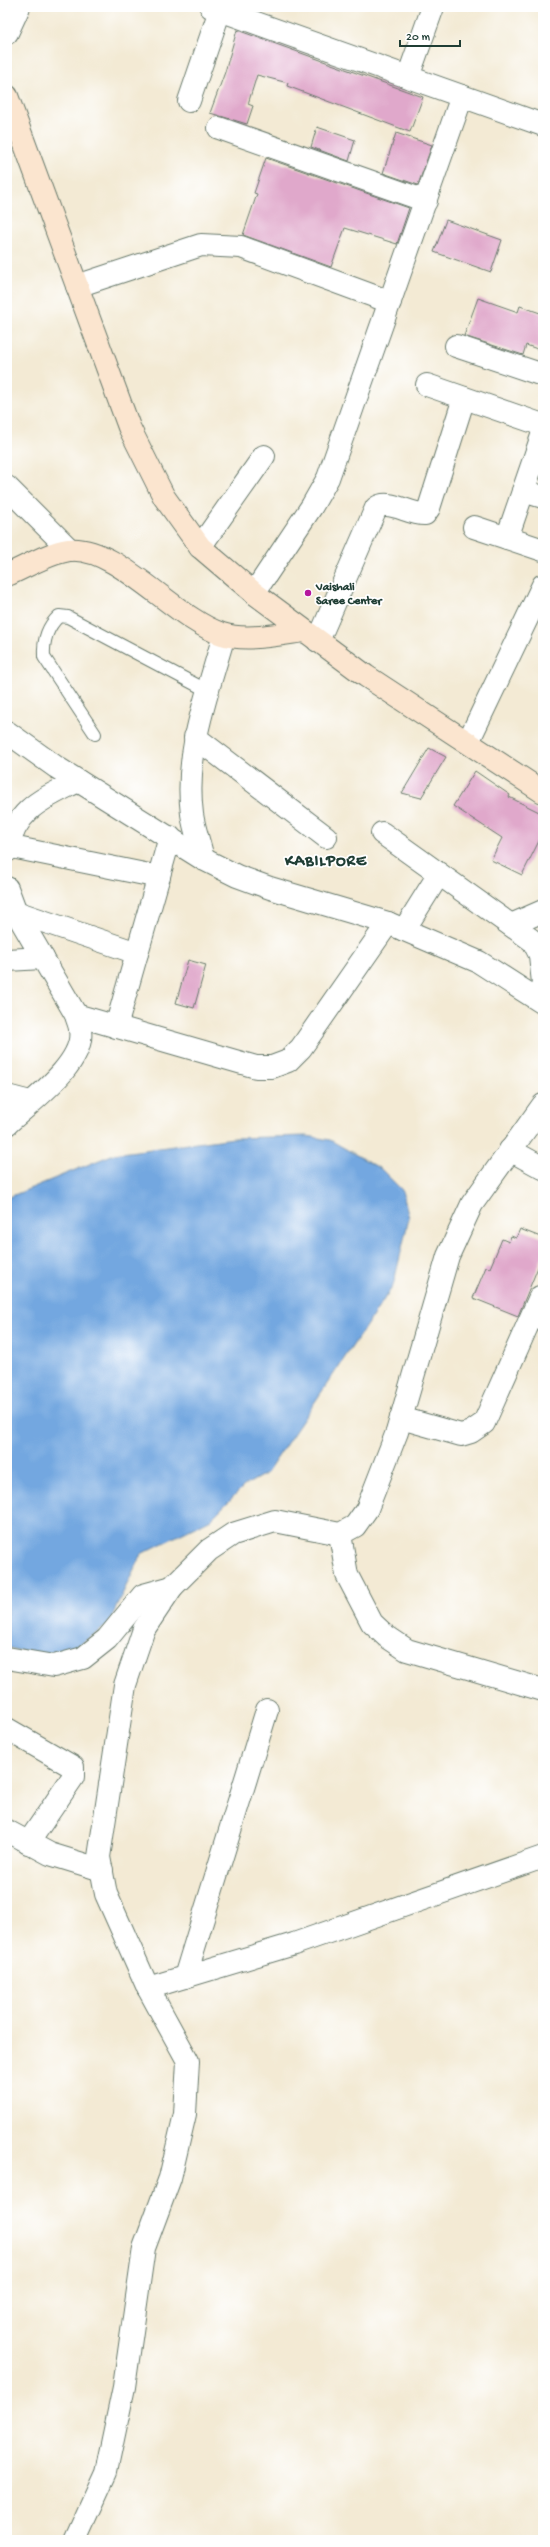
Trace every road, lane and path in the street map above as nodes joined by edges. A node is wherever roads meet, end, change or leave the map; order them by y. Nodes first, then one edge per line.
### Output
1 (19, 7) edge
2 (433, 7) edge
3 (215, 8) edge
4 (7, 34) edge
5 (408, 77) junction
6 (7, 96) edge
7 (462, 96) junction
8 (189, 101) dead end
9 (543, 125) edge
10 (219, 128) dead end
11 (426, 201) junction
12 (77, 286) junction
13 (390, 302) junction
14 (456, 346) dead end
15 (543, 375) edge
16 (427, 385) dead end
17 (464, 398) junction
18 (543, 432) edge
19 (264, 456) dead end
20 (7, 487) edge
21 (533, 494) edge
22 (474, 526) dead end
23 (507, 538) junction
24 (200, 547) junction
25 (70, 550) junction
26 (543, 550) edge
27 (7, 575) edge
28 (543, 585) edge
29 (254, 593) junction
30 (224, 635) junction
31 (311, 636) junction
32 (208, 691) junction
33 (7, 732) edge
34 (95, 734) dead end
35 (195, 737) junction
36 (468, 742) junction
37 (78, 781) junction
38 (543, 792) edge
39 (382, 833) dead end
40 (170, 837) junction
41 (326, 837) dead end
42 (7, 848) edge
43 (204, 859) junction
44 (439, 874) junction
45 (159, 877) junction
46 (7, 888) edge
47 (543, 911) edge
48 (15, 918) edge
49 (511, 925) junction
50 (396, 926) junction
51 (137, 953) junction
52 (43, 958) junction
53 (7, 960) edge
54 (543, 983) edge
55 (543, 1003) edge
56 (76, 1015) junction
57 (116, 1027) junction
58 (7, 1096) edge
59 (30, 1102) junction
60 (543, 1105) edge
61 (7, 1124) edge
62 (510, 1150) junction
63 (543, 1168) edge
64 (540, 1297) dead end
65 (401, 1418) junction
66 (340, 1534) junction
67 (172, 1587) junction
68 (7, 1658) edge
69 (543, 1690) edge
70 (267, 1710) dead end
71 (7, 1729) edge
72 (7, 1831) edge
73 (28, 1844) junction
74 (542, 1851) edge
75 (102, 1870) junction
76 (185, 1977) junction
77 (148, 1988) junction
78 (75, 2540) edge

1 - 4 street
2 - 5 street
3 - 5 street
3 - 8 street
5 - 7 street
6 - 12 street
7 - 9 street
7 - 11 street
10 - 11 street
11 - 13 street
12 - 13 street
12 - 24 street
13 - 29 street
14 - 15 street
16 - 17 street
17 - 18 street
17 - 31 street
18 - 21 street
19 - 24 street
20 - 25 street
21 - 23 street
22 - 23 street
23 - 26 street
24 - 29 street
25 - 27 street
25 - 30 street
28 - 36 street
29 - 31 street
30 - 31 street
30 - 32 street
31 - 36 street
32 - 34 lane
32 - 35 street
33 - 37 street
35 - 41 street
35 - 43 street
36 - 38 street
37 - 40 street
37 - 42 street
39 - 44 street
40 - 43 street
40 - 45 street
42 - 45 street
43 - 50 street
44 - 49 street
44 - 50 street
45 - 51 street
46 - 48 street
47 - 49 street
48 - 51 street
48 - 52 street
49 - 54 street
50 - 55 street
50 - 57 street
51 - 57 street
52 - 53 street
52 - 56 street
56 - 57 street
56 - 59 street
58 - 59 street
59 - 61 street
60 - 62 street
62 - 63 street
62 - 65 street
64 - 65 street
65 - 66 street
66 - 67 street
66 - 69 street
67 - 68 street
67 - 75 street
70 - 76 street
71 - 73 street
72 - 73 street
73 - 75 street
74 - 76 street
75 - 77 street
76 - 77 street
77 - 78 street

